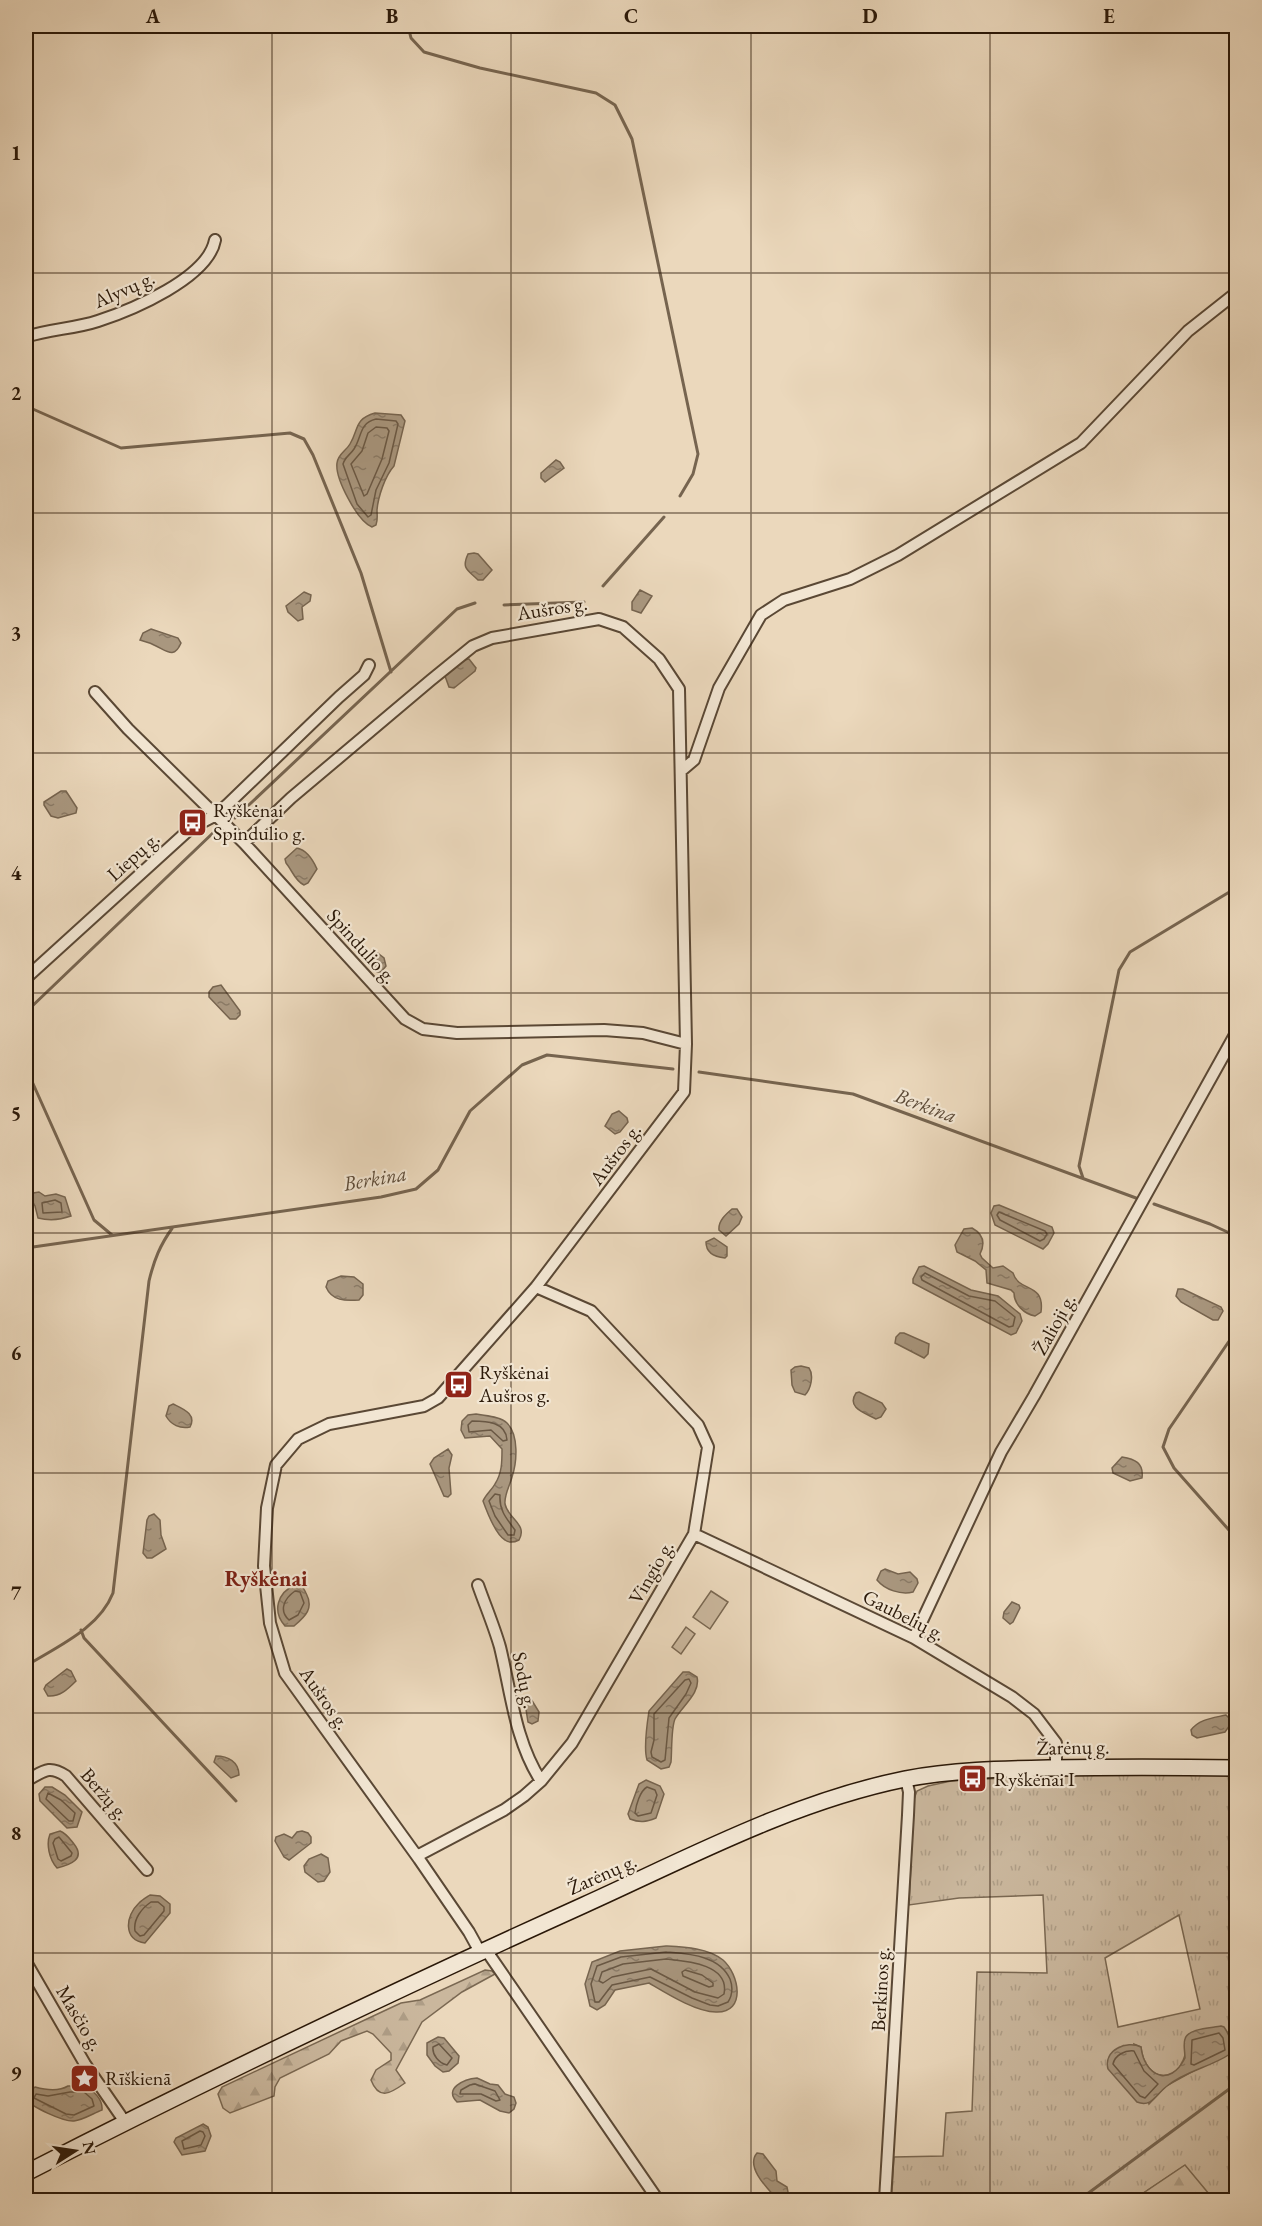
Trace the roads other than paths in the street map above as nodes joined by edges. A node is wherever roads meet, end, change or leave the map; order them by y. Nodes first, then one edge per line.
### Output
1 (215, 240) dead end
2 (1236, 292) edge
3 (26, 337) edge
4 (369, 665) dead end
5 (95, 692) dead end
6 (681, 771) junction
7 (216, 815) junction
8 (244, 843) junction
9 (26, 978) edge
10 (1236, 1033) edge
11 (686, 1044) junction
12 (536, 1287) junction
13 (694, 1534) junction
14 (478, 1585) dead end
15 (914, 1638) junction
16 (1056, 1768) junction
17 (1236, 1768) edge
18 (906, 1779) junction
19 (26, 1781) edge
20 (541, 1781) junction
21 (417, 1856) junction
22 (147, 1870) dead end
23 (483, 1951) junction
24 (26, 1962) edge
25 (125, 2122) junction
26 (26, 2173) edge
27 (658, 2200) edge
28 (885, 2200) edge

1 - 3 street, Alyvų g.
2 - 6 street
4 - 7 street, Liepų g.
5 - 7 street, Spindulio g.
6 - 8 street, Aušros g.
6 - 11 street, Aušros g.
7 - 8 street, Spindulio g.
7 - 9 street, Liepų g.
8 - 11 street, Spindulio g.
10 - 15 street, Žalioji g.
11 - 12 street, Aušros g.
12 - 13 street, Vingio g.
12 - 21 street, Aušros g.
13 - 15 street, Gaubelių g.
13 - 20 street, Vingio g.
14 - 20 street, Sodų g.
15 - 16 street, Gaubelių g.
16 - 17 main road, Žarėnų g.
16 - 18 main road, Žarėnų g.
18 - 23 main road, Žarėnų g.
18 - 28 street, Berkinos g.
19 - 22 street, Beržų g.
20 - 21 street, Vingio g.
21 - 23 street, Aušros g.
23 - 25 main road, Žarėnų g.
23 - 27 street, Aušros g.
24 - 25 street, Masčio g.
25 - 26 main road, Žarėnų g.

